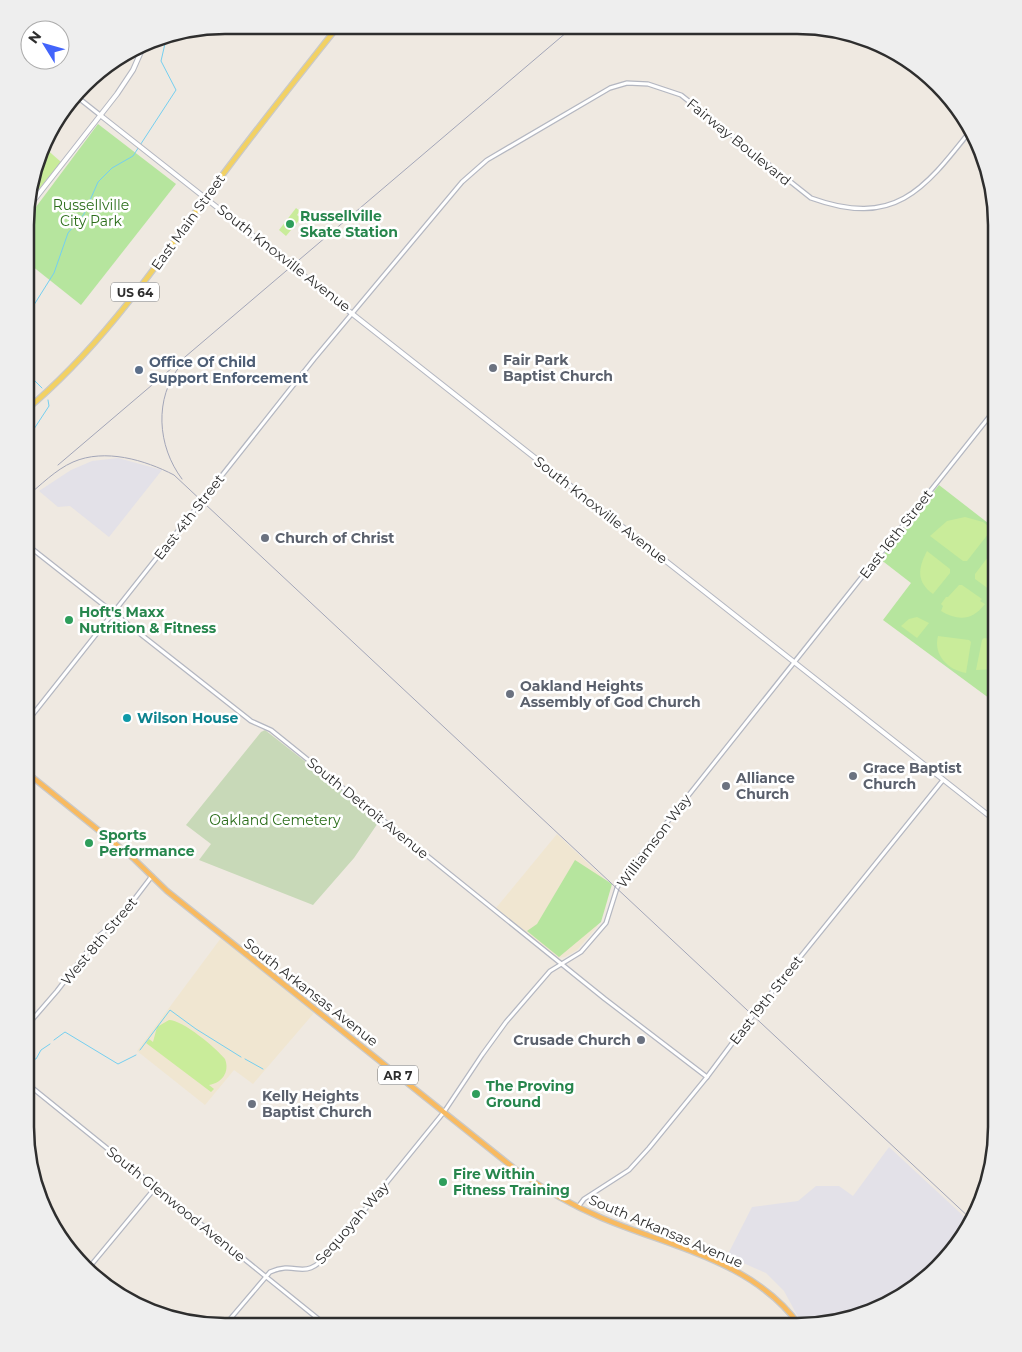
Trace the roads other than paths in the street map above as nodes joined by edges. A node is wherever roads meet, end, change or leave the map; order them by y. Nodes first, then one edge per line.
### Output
1 (332, 34) edge
2 (140, 53) edge
3 (80, 100) edge
4 (100, 115) junction
5 (966, 135) edge
6 (206, 197) junction
7 (35, 198) edge
8 (352, 312) junction
9 (34, 403) edge
10 (988, 418) edge
11 (34, 550) edge
12 (113, 613) junction
13 (794, 662) junction
14 (34, 713) edge
15 (34, 778) edge
16 (943, 780) junction
17 (988, 815) edge
18 (152, 876) junction
19 (562, 964) junction
20 (34, 1018) edge
21 (707, 1077) junction
22 (34, 1089) edge
23 (444, 1112) junction
24 (155, 1188) junction
25 (578, 1207) junction
26 (92, 1264) edge
27 (265, 1276) junction
28 (231, 1318) edge
29 (317, 1318) edge
30 (793, 1318) edge

1 - 6 main road, East Main Street / US 64
2 - 4 main road
3 - 4 street
4 - 6 main road, South Knoxville Avenue
4 - 7 main road
5 - 8 street, Fairway Boulevard
6 - 8 main road, South Knoxville Avenue
6 - 9 main road, East Main Street / US 64
8 - 12 street, East 4th Street
8 - 13 main road, South Knoxville Avenue
10 - 13 street, East 16th Street
11 - 12 street, South Detroit Avenue
12 - 14 street, East 4th Street
12 - 19 street, South Detroit Avenue
13 - 16 main road, South Knoxville Avenue
13 - 19 street, Williamson Way
15 - 18 highway, South Arkansas Avenue / AR 7
16 - 17 main road, South Knoxville Avenue
16 - 21 street, East 19th Street
18 - 20 street, West 8th Street
18 - 23 highway, South Arkansas Avenue / AR 7
19 - 21 street, South Detroit Avenue
19 - 23 street, Williamson Way
21 - 25 street, East 19th Street
22 - 24 street, South Glenwood Avenue
23 - 25 highway, South Arkansas Avenue / AR 7
23 - 27 street, Sequoyah Way
24 - 26 street
24 - 27 street, South Glenwood Avenue
25 - 30 highway, South Arkansas Avenue / AR 7
27 - 28 street
27 - 29 street, South Glenwood Avenue

